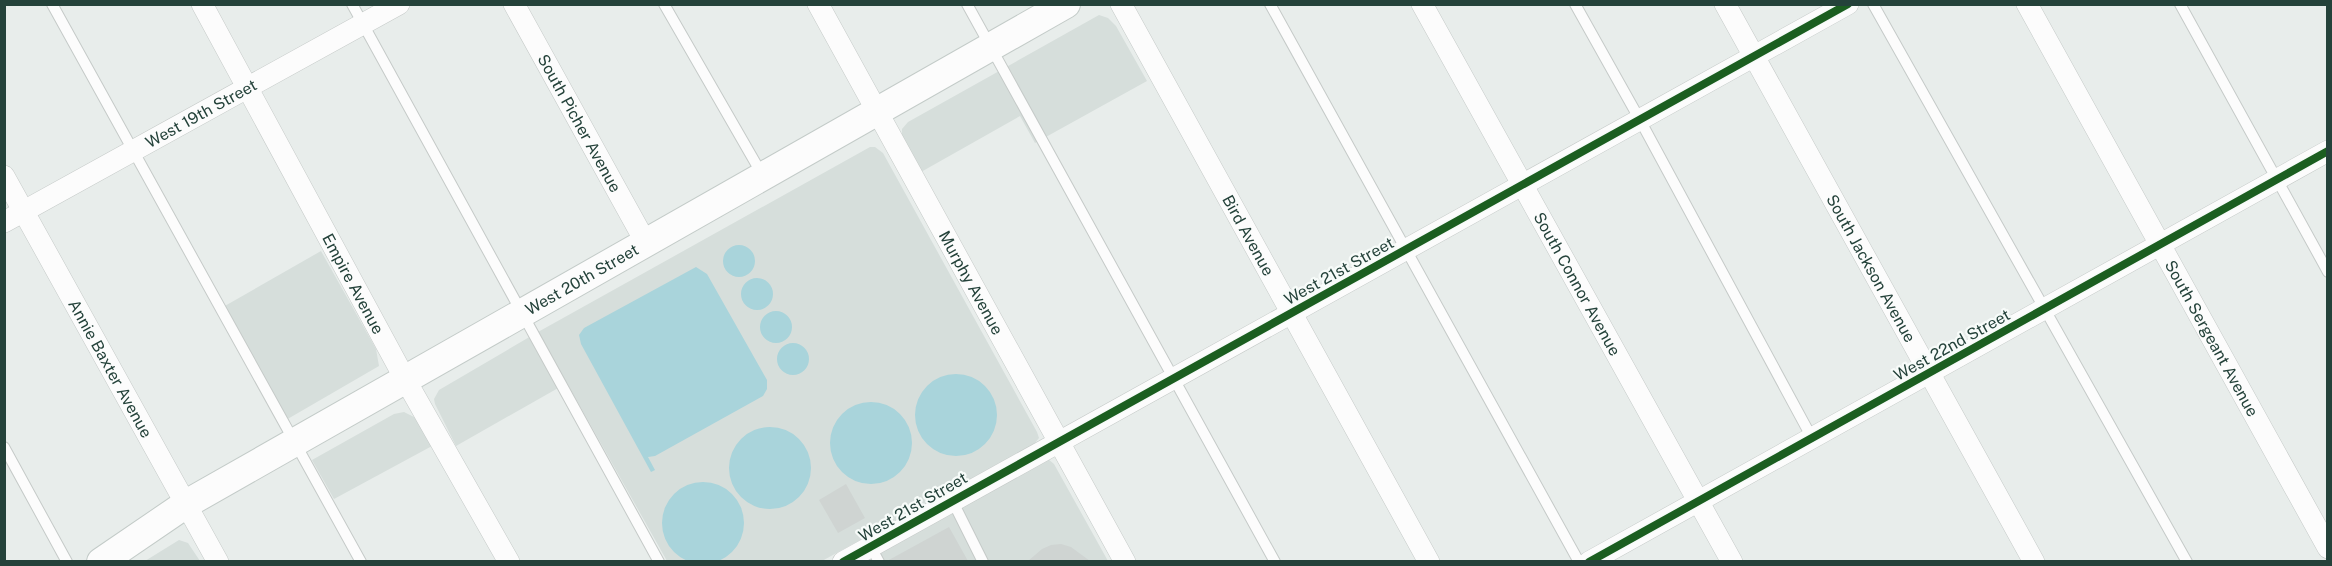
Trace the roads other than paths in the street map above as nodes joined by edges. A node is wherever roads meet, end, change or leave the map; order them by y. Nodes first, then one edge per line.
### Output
1 (52, 4) edge
2 (202, 4) edge
3 (352, 4) edge
4 (399, 4) edge
5 (514, 4) edge
6 (664, 4) edge
7 (818, 4) edge
8 (967, 4) edge
9 (1066, 4) edge
10 (1121, 4) edge
11 (1270, 4) edge
12 (1422, 4) edge
13 (1575, 4) edge
14 (1725, 4) edge
15 (1848, 4) edge
16 (1873, 4) edge
17 (2027, 4) edge
18 (2180, 4) edge
19 (363, 24) junction
20 (991, 47) junction
21 (1754, 57) junction
22 (248, 88) junction
23 (877, 112) junction
24 (1640, 120) junction
25 (135, 151) junction
26 (2328, 151) edge
27 (4, 176) edge
28 (763, 176) junction
29 (2276, 180) junction
30 (1522, 186) junction
31 (24, 212) junction
32 (4, 222) edge
33 (646, 243) junction
34 (2160, 245) junction
35 (1406, 250) junction
36 (2328, 272) edge
37 (2046, 308) junction
38 (523, 313) junction
39 (1292, 313) junction
40 (1929, 373) junction
41 (1173, 378) junction
42 (405, 379) junction
43 (1812, 438) junction
44 (296, 441) junction
45 (1058, 441) junction
46 (4, 447) edge
47 (952, 500) junction
48 (1698, 501) junction
49 (186, 504) junction
50 (2324, 536) edge
51 (875, 554) edge
52 (68, 561) edge
53 (101, 561) edge
54 (218, 561) edge
55 (362, 561) edge
56 (509, 561) edge
57 (659, 561) edge
58 (843, 561) edge
59 (983, 561) edge
60 (1125, 561) edge
61 (1275, 561) edge
62 (1429, 561) edge
63 (1579, 561) edge
64 (1589, 561) edge
65 (1732, 561) edge
66 (2034, 561) edge
67 (2187, 561) edge

1 - 25 lane
2 - 22 street, Empire Avenue
3 - 19 lane
4 - 19 street, West 19th Street
5 - 33 street, South Picher Avenue
6 - 28 lane
7 - 23 street, Murphy Avenue
8 - 20 lane
9 - 20 main road, West 20th Street
10 - 39 street, Bird Avenue
11 - 35 lane
12 - 30 street, South Connor Avenue
13 - 24 lane
14 - 21 street, South Jackson Avenue
15 - 21 street, West 21st Street
16 - 37 lane
17 - 34 street, South Sergeant Avenue
18 - 29 lane
19 - 22 street, West 19th Street
19 - 38 lane
20 - 23 main road, West 20th Street
20 - 41 lane
21 - 24 street, West 21st Street
21 - 40 street, South Jackson Avenue
22 - 25 street, West 19th Street
22 - 42 street, Empire Avenue
23 - 28 main road, West 20th Street
23 - 45 street, Murphy Avenue
24 - 30 street, West 21st Street
24 - 43 lane
25 - 31 street, West 19th Street
25 - 44 lane
26 - 29 street, West 22nd Street
27 - 31 street, Annie Baxter Avenue
28 - 33 main road, West 20th Street
29 - 34 street, West 22nd Street
29 - 36 lane
30 - 35 street, West 21st Street
30 - 48 street, South Connor Avenue
31 - 32 street, West 19th Street
31 - 49 street, Annie Baxter Avenue
33 - 38 main road, West 20th Street
34 - 37 street, West 22nd Street
34 - 50 street, South Sergeant Avenue
35 - 39 street, West 21st Street
35 - 63 lane
37 - 40 street, West 22nd Street
37 - 67 lane
38 - 42 main road, West 20th Street
38 - 57 lane
39 - 41 street, West 21st Street
39 - 62 street, Bird Avenue
40 - 43 street, West 22nd Street
40 - 66 street, South Jackson Avenue
41 - 45 street, West 21st Street
41 - 61 lane
42 - 44 main road, West 20th Street
42 - 56 street, Empire Avenue
43 - 48 street, West 22nd Street
44 - 49 main road, West 20th Street
44 - 55 lane
45 - 47 street, West 21st Street
45 - 60 street, Murphy Avenue
46 - 52 lane
47 - 51 street, West 21st Street
47 - 59 lane
48 - 64 street, West 22nd Street
48 - 65 street, South Connor Avenue
49 - 53 main road, West 20th Street
49 - 54 street, Annie Baxter Avenue
51 - 58 street, West 21st Street

